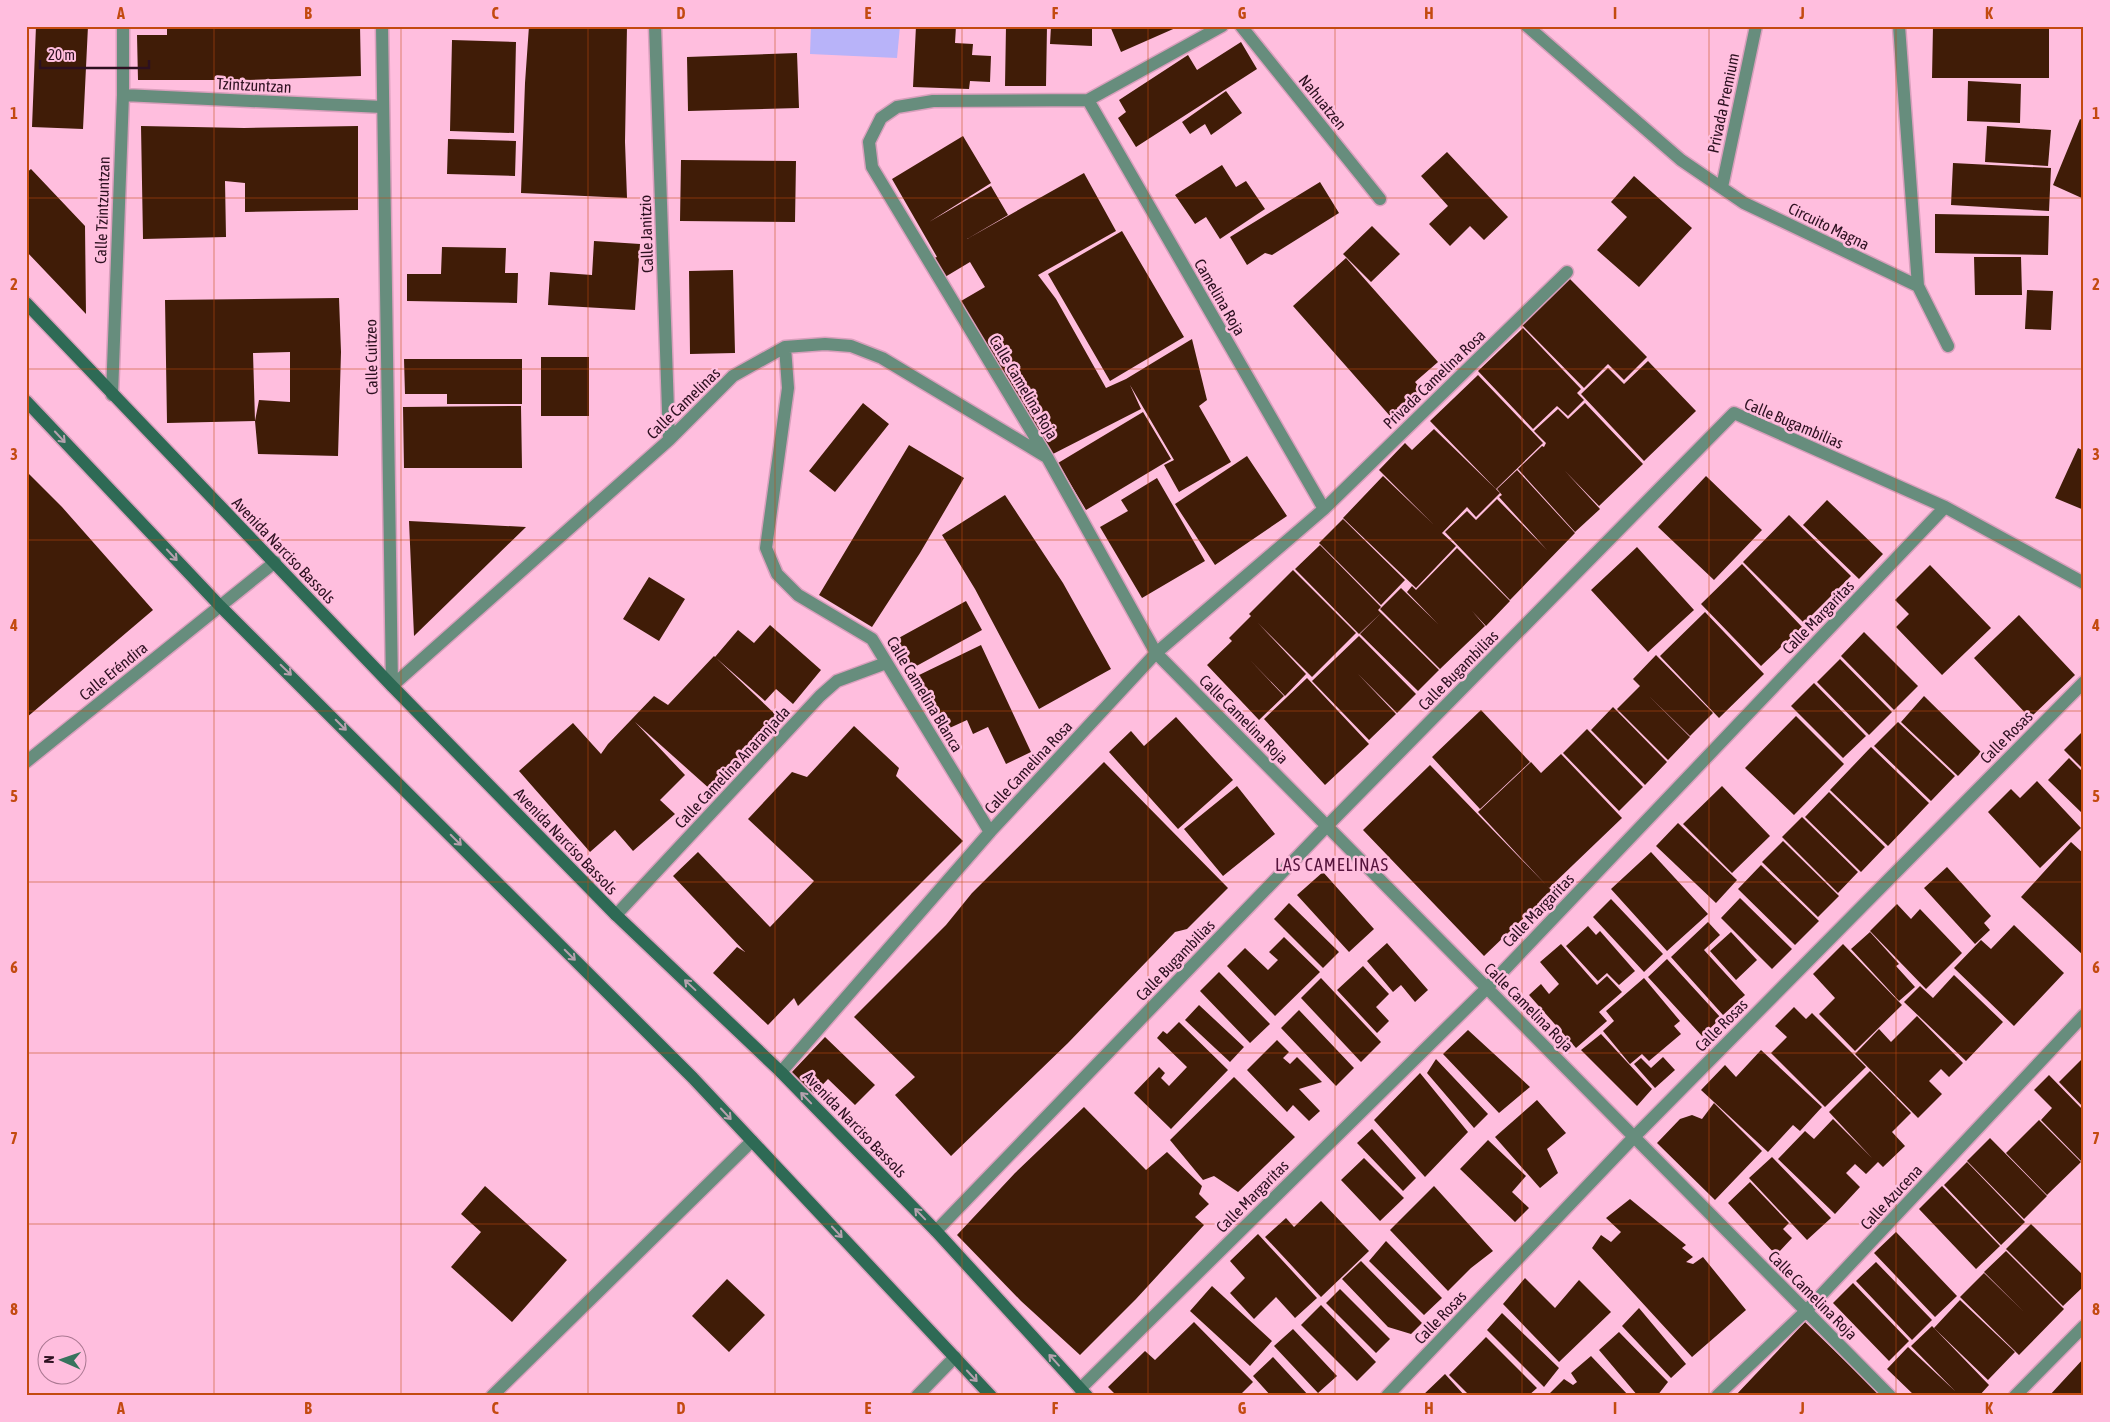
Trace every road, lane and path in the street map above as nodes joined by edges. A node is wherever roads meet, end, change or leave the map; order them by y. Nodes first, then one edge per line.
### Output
1 (123, 26) edge
2 (382, 26) edge
3 (655, 26) edge
4 (1222, 26) edge
5 (1242, 26) edge
6 (1527, 26) edge
7 (1756, 26) edge
8 (1899, 26) edge
9 (123, 94) junction
10 (1088, 100) junction
11 (383, 107) junction
12 (1722, 188) junction
13 (1380, 199) dead end
14 (1567, 272) dead end
15 (1918, 286) junction
16 (26, 303) edge
17 (1948, 346) dead end
18 (785, 347) junction
19 (112, 395) junction
20 (26, 401) edge
21 (669, 440) junction
22 (1047, 457) junction
23 (1945, 507) junction
24 (1324, 509) junction
25 (275, 562) junction
26 (2084, 583) edge
27 (220, 606) junction
28 (1156, 653) junction
29 (886, 663) junction
30 (2084, 682) edge
31 (392, 686) junction
32 (26, 762) edge
33 (1327, 826) junction
34 (990, 832) junction
35 (616, 915) junction
36 (1487, 988) junction
37 (2084, 1015) edge
38 (781, 1072) junction
39 (1634, 1137) junction
40 (752, 1141) junction
41 (936, 1231) junction
42 (1806, 1311) junction
43 (2084, 1326) edge
44 (955, 1357) junction
45 (1083, 1392) edge
46 (492, 1396) edge
47 (917, 1396) edge
48 (991, 1396) edge
49 (1387, 1396) edge
50 (1717, 1396) edge
51 (1890, 1396) edge
52 (2015, 1396) edge

1 - 9 street, Calle Tzintzuntzan
2 - 11 street, Calle Cuitzeo
3 - 21 street, Calle Janitzio
4 - 10 street
5 - 13 street, Nahuatzen
6 - 12 street, Circuito Magna
7 - 12 street, Privada Premium
8 - 15 street
9 - 11 street, Tzintzuntzan
9 - 19 street, Calle Tzintzuntzan
10 - 22 street, Calle Camelina Roja
10 - 24 street, Camelina Roja
11 - 31 street, Calle Cuitzeo
12 - 15 street, Circuito Magna
14 - 24 street, Privada Camelina Rosa
15 - 17 street
16 - 19 street, Avenida Narciso Bassols
18 - 21 street, Calle Camelinas
18 - 22 street, Calle Camelinas
18 - 29 street, Calle Camelina Blanca
19 - 25 street, Avenida Narciso Bassols
20 -> 27 street
21 - 31 street, Calle Camelinas
22 - 28 street, Calle Camelina Roja
23 - 26 street, Calle Bugambilias
23 - 33 street, Calle Bugambilias
23 - 36 street, Calle Margaritas
24 - 28 street, Calle Camelina Rosa
25 - 27 street, Calle Eréndira
25 - 31 street, Avenida Narciso Bassols
27 - 32 street, Calle Eréndira
27 -> 40 street
28 - 33 street, Calle Camelina Roja
28 - 34 street, Calle Camelina Rosa
29 - 34 street, Calle Camelina Blanca
29 - 35 street, Calle Camelina Anaranjada
30 - 39 street, Calle Rosas
31 - 35 street, Avenida Narciso Bassols
33 - 36 street, Calle Camelina Roja
33 - 41 street, Calle Bugambilias
34 - 38 street, Calle Camelina Rosa
38 -> 35 street, Avenida Narciso Bassols
36 - 39 street, Calle Camelina Roja
36 - 45 street, Calle Margaritas
37 - 42 street, Calle Azucena
41 -> 38 street, Avenida Narciso Bassols
39 - 42 street, Calle Camelina Roja
39 - 49 street, Calle Rosas
40 -> 44 street
40 - 46 street
45 -> 41 street, Avenida Narciso Bassols
42 - 50 street, Calle Azucena
42 - 51 street, Calle Camelina Roja
43 - 52 street
44 - 47 street
44 -> 48 street

